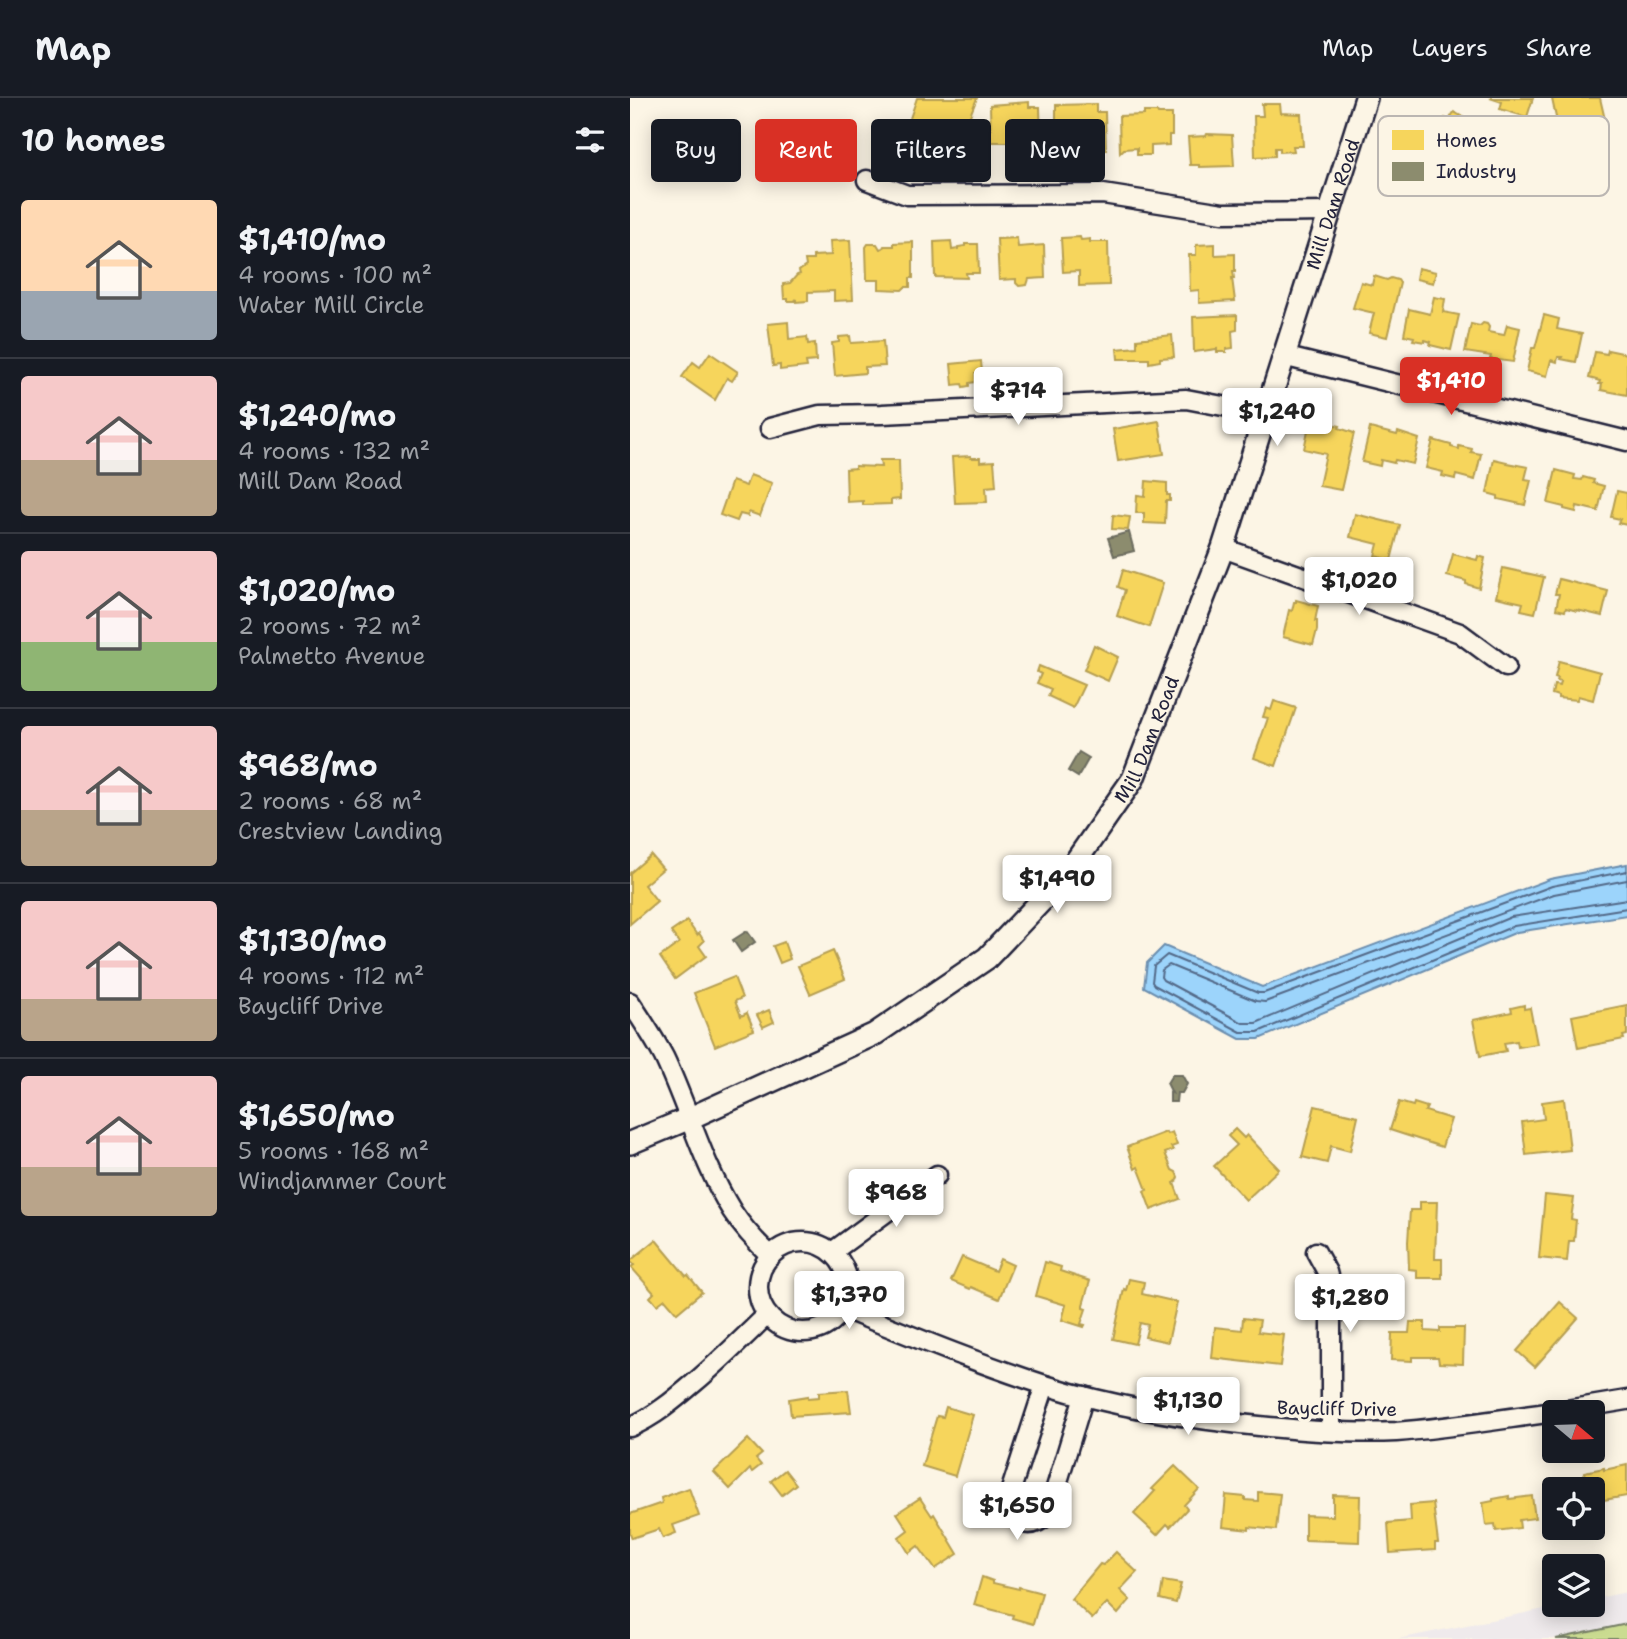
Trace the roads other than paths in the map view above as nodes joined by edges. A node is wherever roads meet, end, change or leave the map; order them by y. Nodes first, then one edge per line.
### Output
1 (1366, 98) edge
2 (867, 180) dead end
3 (1330, 212) junction
4 (1283, 356) junction
5 (1265, 414) junction
6 (770, 428) dead end
7 (1627, 441) edge
8 (1223, 548) junction
9 (1506, 667) dead end
10 (630, 1002) edge
11 (690, 1118) junction
12 (630, 1143) edge
13 (937, 1175) dead end
14 (832, 1252) junction
15 (1316, 1252) dead end
16 (771, 1256) junction
17 (842, 1308) junction
18 (767, 1315) junction
19 (1045, 1385) junction
20 (1084, 1396) junction
21 (1627, 1400) edge
22 (1605, 1404) edge
23 (1542, 1414) edge
24 (630, 1427) edge
25 (1331, 1432) junction

1 - 3 street, Mill Dam Road
2 - 3 street
3 - 4 street, Mill Dam Road
4 - 5 street, Mill Dam Road
4 - 7 street
5 - 6 street
5 - 8 street, Mill Dam Road
8 - 9 street
8 - 11 street, Mill Dam Road
10 - 11 street
11 - 12 street, Mill Dam Road
11 - 16 street
13 - 14 street
14 - 16 street
14 - 17 street
15 - 25 street
16 - 18 street
17 - 18 street
17 - 19 street, Baycliff Drive
18 - 24 street
19 - 20 street, Baycliff Drive
19 - 20 street
20 - 25 street, Baycliff Drive
21 - 22 street, Baycliff Drive
23 - 25 street, Baycliff Drive

